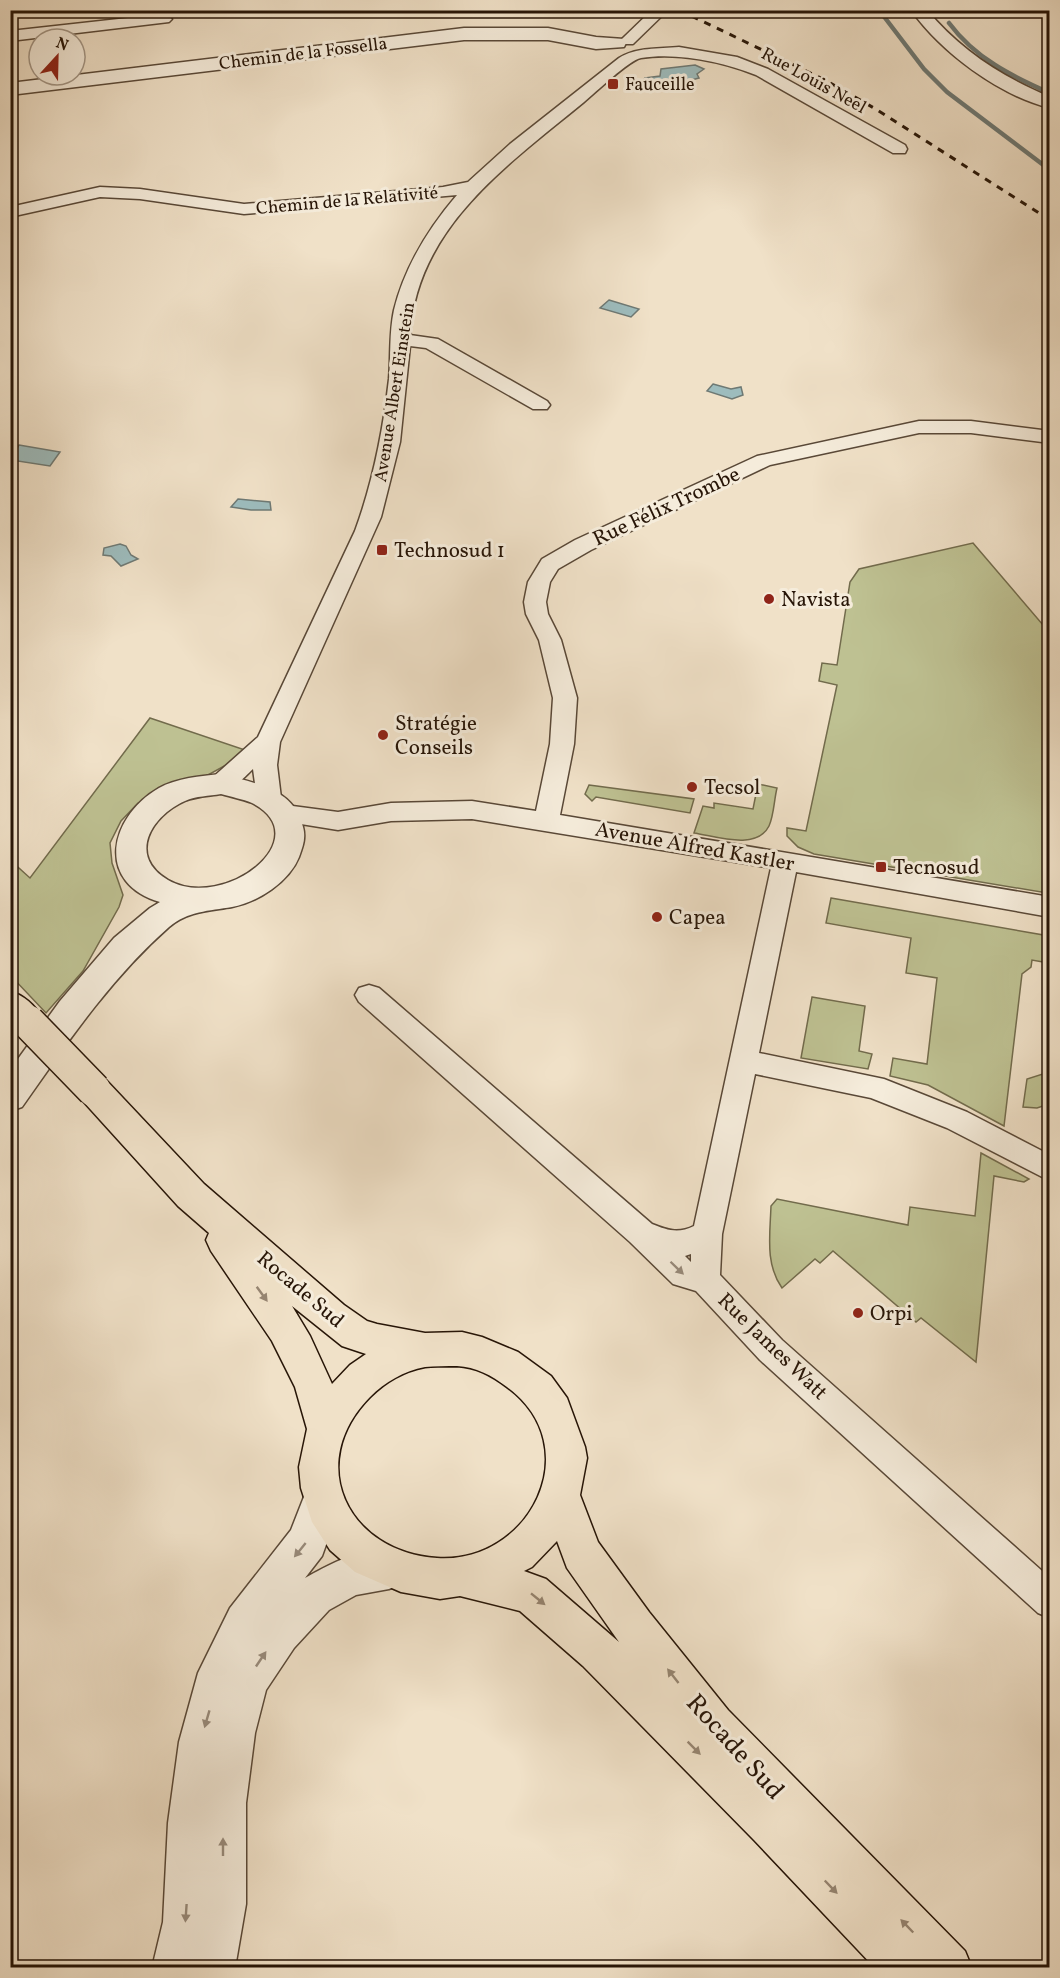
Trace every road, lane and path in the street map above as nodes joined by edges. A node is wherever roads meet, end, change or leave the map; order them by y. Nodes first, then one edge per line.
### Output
1 (662, 10) edge
2 (918, 10) edge
3 (164, 20) dead end
4 (10, 36) edge
5 (629, 51) junction
6 (10, 89) edge
7 (1050, 103) edge
8 (899, 149) dead end
9 (471, 187) junction
10 (10, 212) edge
11 (401, 339) junction
12 (540, 405) dead end
13 (1050, 437) edge
14 (268, 742) junction
15 (221, 784) junction
16 (277, 806) junction
17 (338, 821) junction
18 (546, 821) junction
19 (290, 845) junction
20 (785, 862) junction
21 (143, 878) junction
22 (193, 899) junction
23 (1050, 907) edge
24 (125, 948) junction
25 (369, 995) dead end
26 (19, 1013) edge
27 (744, 1061) junction
28 (10, 1097) edge
29 (1050, 1169) edge
30 (191, 1195) junction
31 (641, 1233) junction
32 (706, 1234) junction
33 (705, 1279) junction
34 (426, 1350) junction
35 (326, 1427) junction
36 (323, 1497) junction
37 (561, 1497) junction
38 (389, 1569) junction
39 (462, 1577) junction
40 (1050, 1601) edge
41 (176, 1968) edge
42 (211, 1968) edge
43 (908, 1968) edge
44 (948, 1968) edge

1 - 5 street
2 - 7 street
3 - 4 street
5 - 6 street, Chemin de la Fossella
5 - 8 street, Rue Louis Neel
5 - 9 street, Avenue Albert Einstein
9 - 10 street, Chemin de la Relativité
9 - 11 street, Avenue Albert Einstein
11 - 12 street
11 - 14 street, Avenue Albert Einstein
13 - 18 street, Rue Félix Trombe
14 - 15 street, Avenue Albert Einstein
14 - 16 street, Avenue Albert Einstein
15 - 16 street
15 - 21 street
16 - 17 street
16 - 19 street
17 - 18 street, Avenue Alfred Kastler
17 - 19 street
18 - 20 street, Avenue Alfred Kastler
19 - 22 street
20 - 23 street, Avenue Alfred Kastler
20 - 27 street, Rue James Watt
21 - 22 street
21 - 24 street
22 - 24 street
24 - 28 street
25 - 31 street
26 - 30 main road, Rocade Sud, bridge
27 - 29 street
27 - 32 street, Rue James Watt
30 - 34 main road, Rocade Sud
30 -> 35 main road, Rocade Sud
31 - 32 street
31 -> 33 street
32 - 33 street, Rue James Watt
33 - 40 street, Rue James Watt
34 - 35 main road
34 - 37 main road
35 - 36 main road
36 - 38 main road
36 -> 41 street
37 - 39 main road
44 -> 37 main road, Rocade Sud
38 - 39 main road
42 -> 38 street
39 -> 43 main road, Rocade Sud

